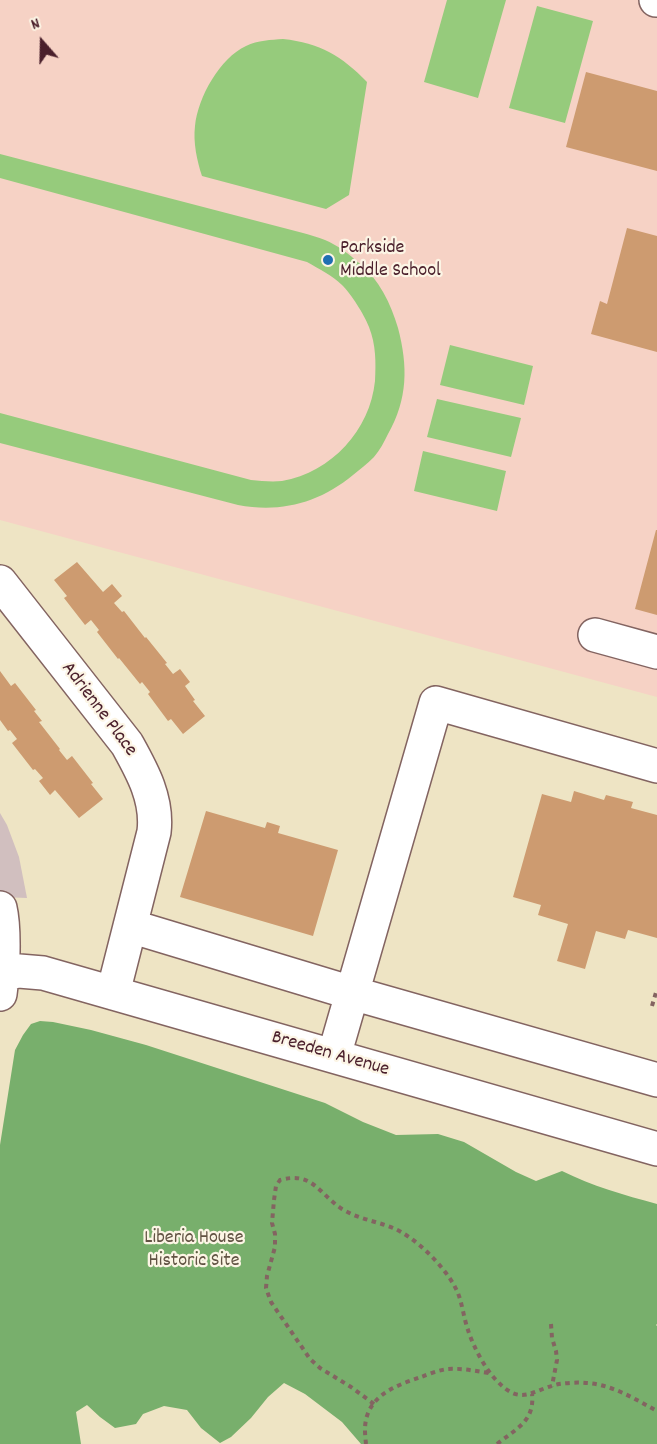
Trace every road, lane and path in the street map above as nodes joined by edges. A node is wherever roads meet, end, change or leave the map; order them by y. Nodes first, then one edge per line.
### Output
1 (0, 582) edge
2 (595, 635) dead end
3 (657, 652) edge
4 (657, 766) edge
5 (0, 908) edge
6 (130, 926) junction
7 (1, 984) edge
8 (657, 989) edge
9 (113, 993) junction
10 (352, 993) junction
11 (652, 1006) dead end
12 (334, 1056) junction
13 (657, 1080) edge
14 (657, 1149) edge
15 (551, 1324) dead end
16 (490, 1373) junction
17 (552, 1385) junction
18 (532, 1394) junction
19 (374, 1404) junction
20 (657, 1411) edge
21 (366, 1444) edge
22 (497, 1444) edge

1 - 6 street, Adrienne Place
2 - 3 street
4 - 10 street
5 - 7 street
6 - 9 street, Adrienne Place
6 - 10 street
7 - 9 street, Breeden Avenue
8 - 11 path
9 - 12 street, Breeden Avenue
10 - 12 street
10 - 13 street
12 - 14 street, Breeden Avenue
15 - 17 path
16 - 18 path
16 - 19 path
16 - 19 path
17 - 18 path
17 - 20 path
18 - 22 path
19 - 21 path

